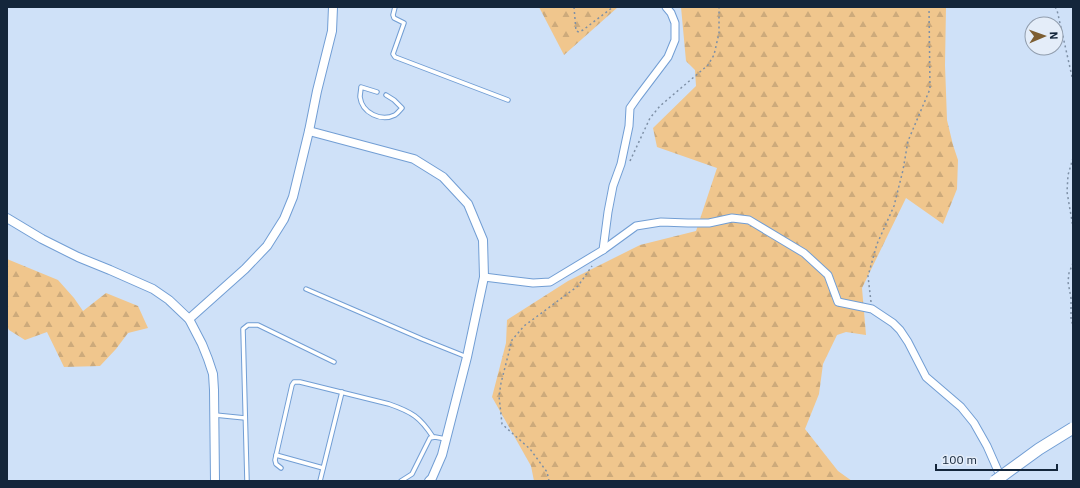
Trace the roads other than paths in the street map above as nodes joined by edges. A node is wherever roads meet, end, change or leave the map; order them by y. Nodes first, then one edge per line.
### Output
1 (333, 7) edge
2 (395, 7) edge
3 (666, 7) edge
4 (377, 92) dead end
5 (386, 96) dead end
6 (508, 100) dead end
7 (309, 131) junction
8 (7, 218) edge
9 (603, 250) junction
10 (484, 277) junction
11 (306, 289) dead end
12 (189, 319) junction
13 (467, 357) junction
14 (334, 362) dead end
15 (342, 392) junction
16 (214, 415) junction
17 (245, 418) junction
18 (1073, 428) edge
19 (433, 438) junction
20 (446, 439) junction
21 (276, 455) junction
22 (281, 468) dead end
23 (323, 468) junction
24 (215, 481) edge
25 (247, 481) edge
26 (320, 481) edge
27 (402, 481) edge
28 (429, 481) edge
29 (996, 481) edge
30 (1002, 481) edge

1 - 7 street
2 - 6 lane
3 - 9 street
4 - 5 lane
7 - 10 street
7 - 12 street
8 - 12 street
9 - 10 street
9 - 30 street
10 - 13 street
11 - 13 lane
12 - 16 street
13 - 20 street
14 - 17 lane
15 - 19 lane
15 - 21 lane
15 - 23 lane
16 - 17 lane
16 - 24 street
17 - 25 lane
18 - 29 main road, bridge
19 - 20 lane
19 - 27 lane
20 - 28 street
21 - 22 lane
21 - 23 lane
23 - 26 lane

